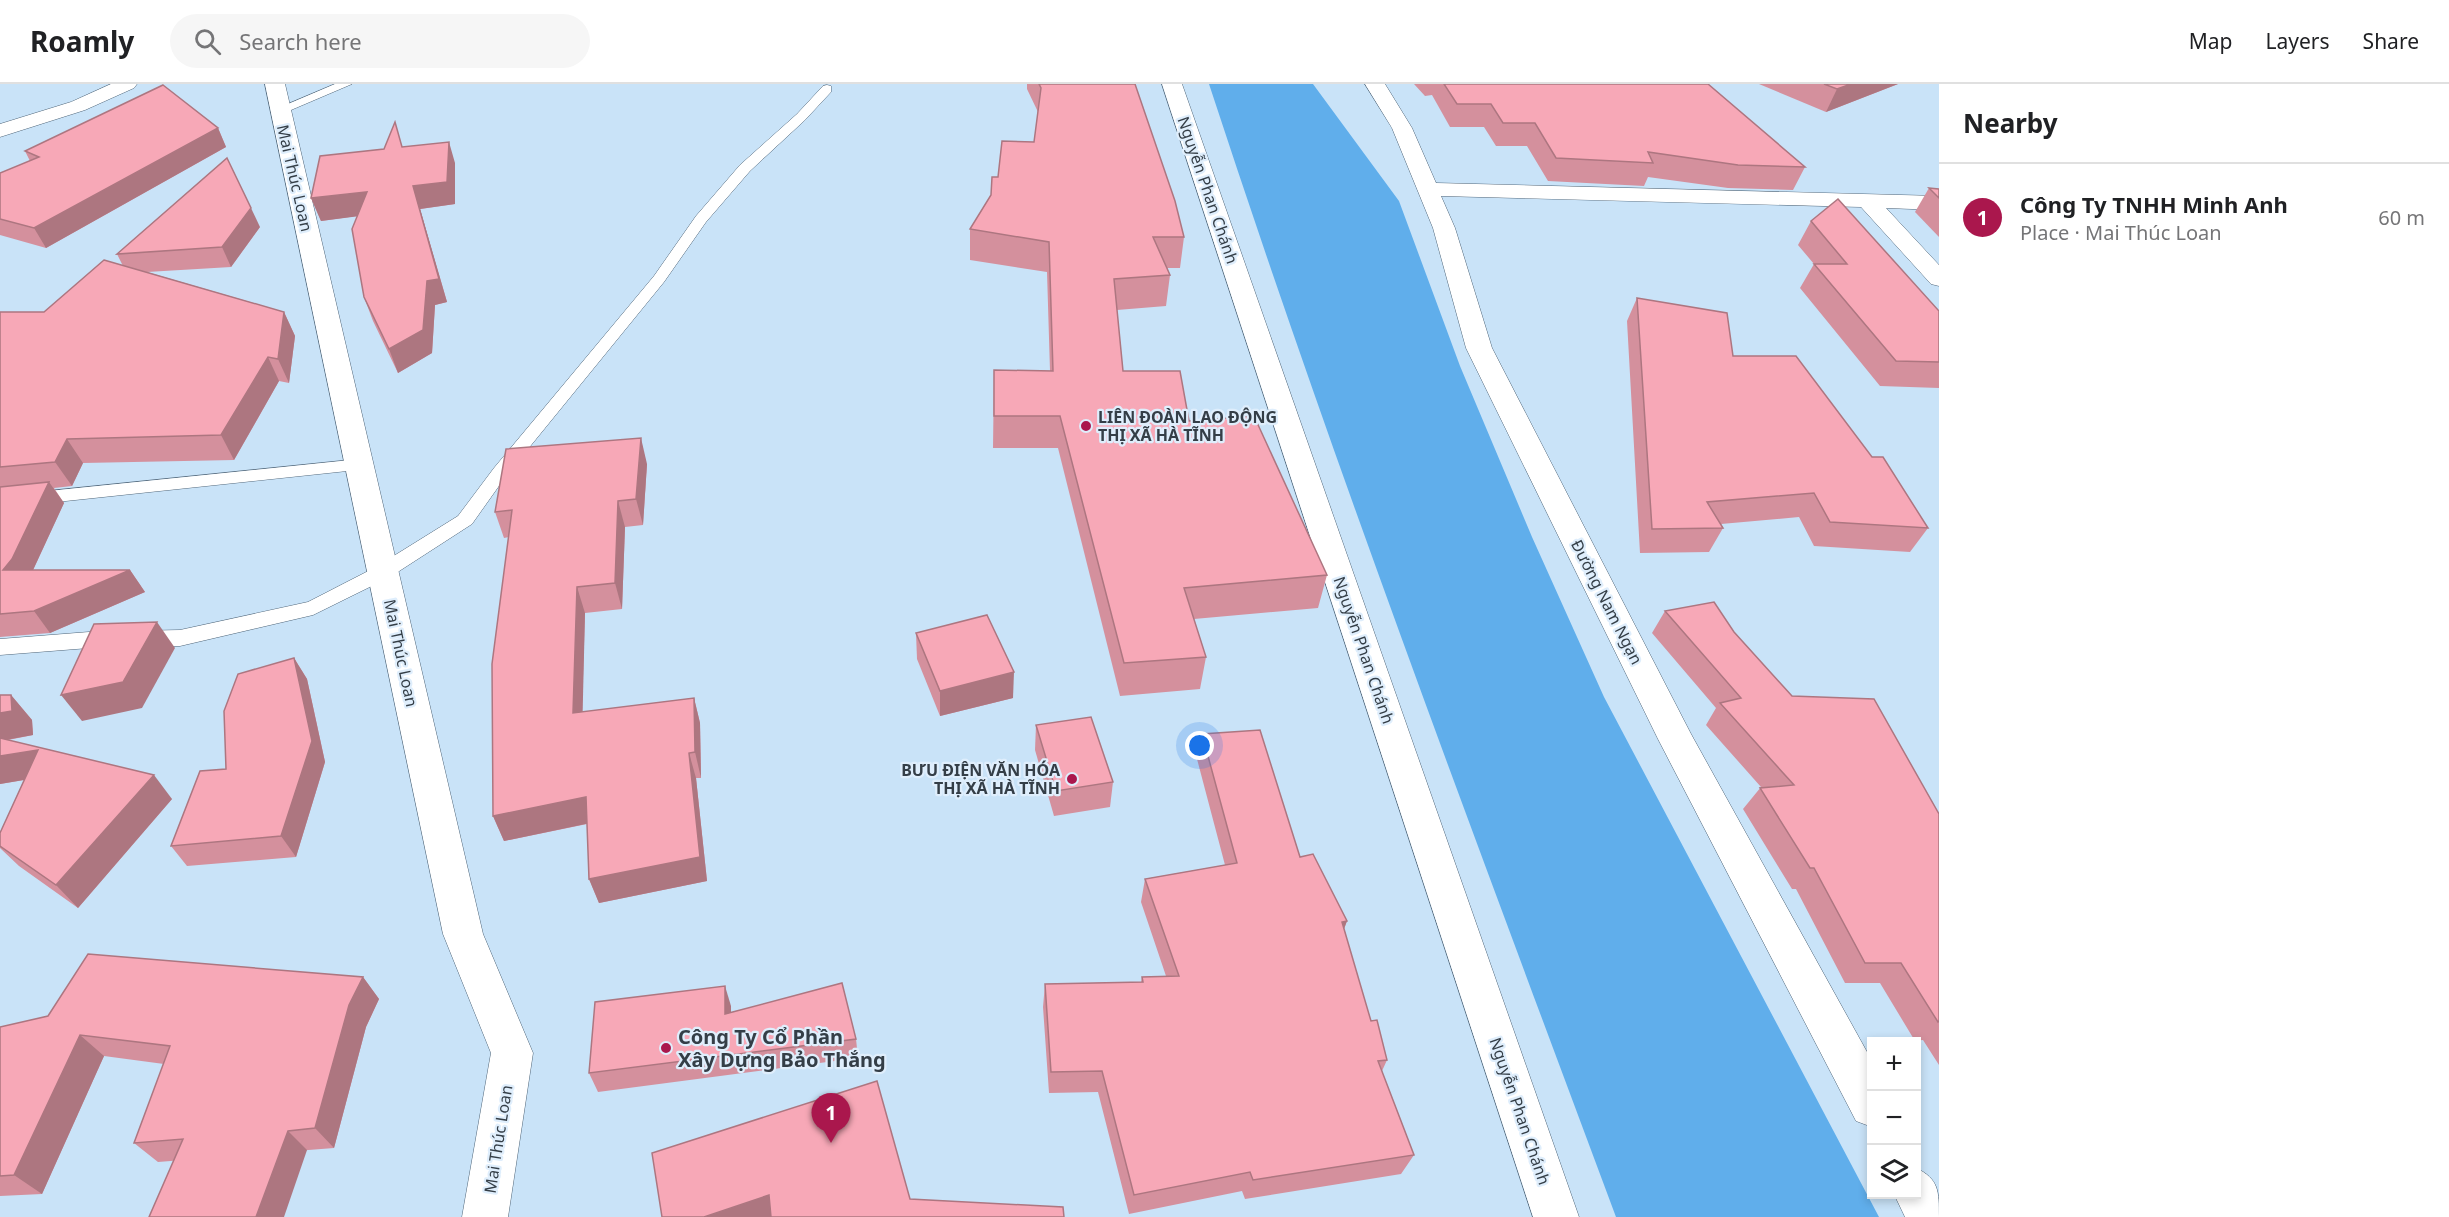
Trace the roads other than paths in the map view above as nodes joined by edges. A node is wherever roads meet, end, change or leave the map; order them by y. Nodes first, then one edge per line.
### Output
1 (127, 84) edge
2 (346, 84) edge
3 (1172, 84) edge
4 (1375, 84) edge
5 (827, 89) dead end
6 (277, 97) edge
7 (0, 131) edge
8 (1427, 189) junction
9 (1867, 201) junction
10 (1939, 203) edge
11 (1939, 279) edge
12 (360, 465) junction
13 (0, 502) edge
14 (383, 572) junction
15 (0, 647) edge
16 (1867, 1097) edge
17 (1921, 1199) edge
18 (485, 1217) edge
19 (1556, 1217) edge
20 (1930, 1217) edge

1 - 7 street
2 - 6 lane
3 - 19 street, Nguyễn Phan Chánh
4 - 8 street, Đường Nam Ngạn
5 - 14 lane
6 - 12 street, Mai Thúc Loan
8 - 9 street
8 - 16 street, Đường Nam Ngạn
9 - 10 street
9 - 11 street
12 - 13 lane
12 - 14 street, Mai Thúc Loan
14 - 15 lane
14 - 18 street, Mai Thúc Loan
17 - 20 street

